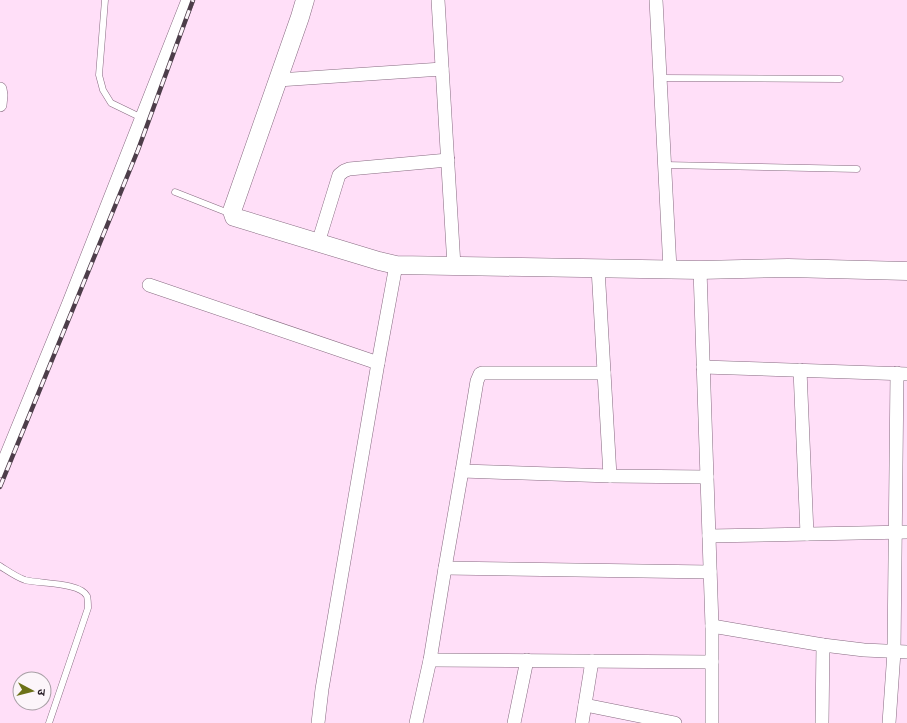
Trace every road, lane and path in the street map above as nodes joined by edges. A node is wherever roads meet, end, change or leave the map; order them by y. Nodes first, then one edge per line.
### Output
1 (105, 0) edge
2 (188, 0) edge
3 (305, 0) edge
4 (438, 0) edge
5 (656, 0) edge
6 (442, 69) junction
7 (660, 78) junction
8 (840, 79) dead end
9 (278, 80) junction
10 (0, 89) edge
11 (0, 105) edge
12 (142, 118) junction
13 (448, 160) junction
14 (665, 165) junction
15 (857, 169) dead end
16 (174, 192) dead end
17 (232, 214) junction
18 (318, 243) junction
19 (396, 264) junction
20 (454, 266) junction
21 (598, 268) junction
22 (670, 269) junction
23 (700, 270) junction
24 (907, 271) edge
25 (149, 285) dead end
26 (378, 363) junction
27 (703, 367) junction
28 (800, 370) junction
29 (604, 373) junction
30 (902, 374) edge
31 (0, 471) edge
32 (462, 471) junction
33 (610, 476) junction
34 (707, 477) junction
35 (902, 532) edge
36 (807, 534) junction
37 (709, 536) junction
38 (0, 566) edge
39 (445, 568) junction
40 (710, 572) junction
41 (712, 626) junction
42 (823, 645) junction
43 (901, 652) edge
44 (430, 660) junction
45 (527, 660) junction
46 (592, 661) junction
47 (712, 662) junction
48 (585, 705) junction
49 (49, 723) edge
50 (318, 723) edge
51 (416, 723) edge
52 (514, 723) edge
53 (582, 723) edge
54 (675, 723) edge
55 (712, 723) edge
56 (822, 723) edge
57 (889, 723) edge

1 - 12 lane
2 - 12 street
3 - 9 street
4 - 6 street
5 - 7 street
6 - 9 street
6 - 13 street
7 - 8 lane
7 - 14 street
9 - 17 street
10 - 11 street
12 - 31 street
13 - 18 street
13 - 20 street
14 - 15 lane
14 - 22 street
16 - 17 lane
17 - 18 street
18 - 19 street
19 - 20 street
19 - 26 street
20 - 21 street
21 - 22 street
21 - 29 street
22 - 23 street
23 - 24 street
23 - 27 street
25 - 26 street
26 - 50 street
27 - 28 street
27 - 34 street
28 - 30 street
28 - 36 street
29 - 32 street
29 - 33 street
30 - 35 street
32 - 33 street
32 - 39 street
33 - 34 street
34 - 37 street
35 - 36 street
35 - 43 street
36 - 37 street
37 - 40 street
38 - 49 lane
39 - 40 street
39 - 44 street
40 - 41 street
41 - 42 street
41 - 47 street
42 - 43 street
42 - 56 street
43 - 57 street
44 - 45 street
44 - 51 street
45 - 46 street
45 - 52 street
46 - 47 street
46 - 48 street
47 - 55 street
48 - 53 street
48 - 54 street

